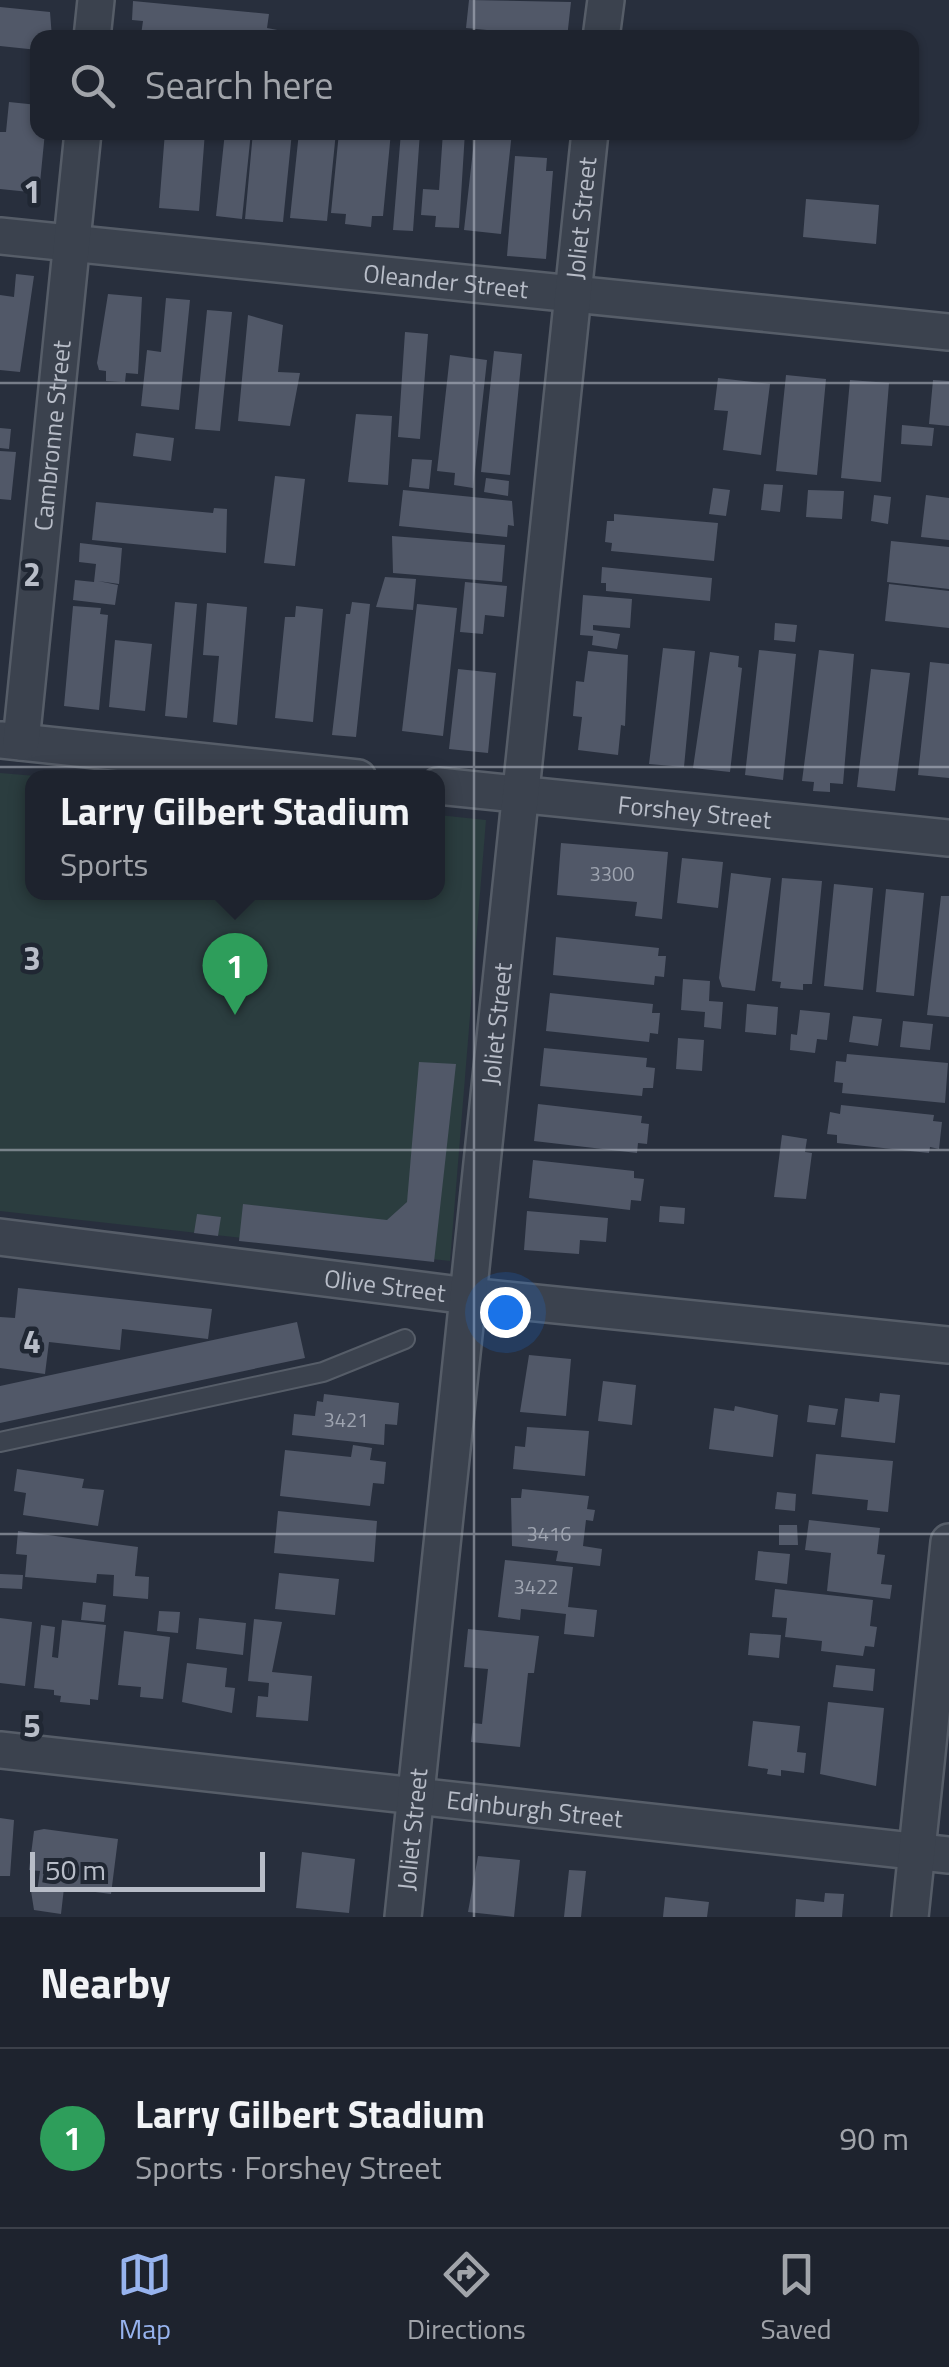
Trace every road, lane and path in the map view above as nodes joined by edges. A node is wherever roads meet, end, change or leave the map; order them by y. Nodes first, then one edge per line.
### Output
1 (96, 0) edge
2 (606, 0) edge
3 (93, 30) edge
4 (602, 30) edge
5 (82, 140) edge
6 (589, 140) edge
7 (0, 236) edge
8 (71, 244) junction
9 (571, 292) junction
10 (949, 332) edge
11 (10, 741) edge
12 (283, 770) edge
13 (445, 787) edge
14 (520, 794) junction
15 (949, 838) edge
16 (0, 1238) edge
17 (468, 1296) junction
18 (405, 1338) dead end
19 (949, 1345) edge
20 (0, 1442) edge
21 (949, 1542) edge
22 (0, 1750) edge
23 (416, 1796) junction
24 (933, 1853) edge
25 (403, 1917) edge
26 (910, 1917) edge

1 - 3 street
2 - 4 street
5 - 8 street, Cambronne Street
6 - 9 street, Joliet Street
7 - 8 street, Oleander Street
8 - 9 street, Oleander Street
8 - 11 street, Cambronne Street
9 - 10 street, Oleander Street
9 - 14 street, Joliet Street
11 - 12 street
13 - 14 street, Forshey Street
14 - 15 street, Forshey Street
14 - 17 street, Joliet Street
16 - 17 street, Olive Street
17 - 19 street, Olive Street
17 - 23 street, Joliet Street
18 - 20 lane
21 - 24 street
22 - 23 street, Edinburgh Street
23 - 24 street, Edinburgh Street
23 - 25 street, Joliet Street
24 - 26 street

